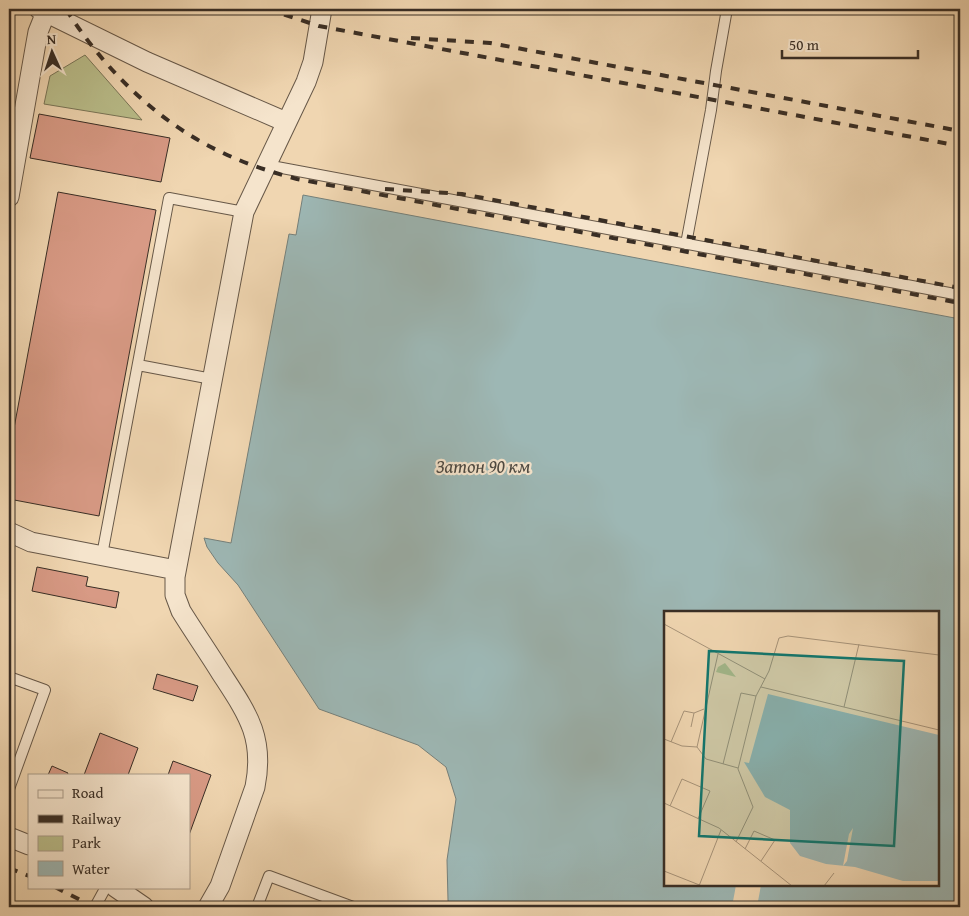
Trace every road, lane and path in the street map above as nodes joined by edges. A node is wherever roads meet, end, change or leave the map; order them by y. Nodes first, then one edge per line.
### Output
1 (322, 9) edge
2 (727, 9) edge
3 (42, 11) edge
4 (286, 122) junction
5 (266, 165) junction
6 (9, 197) edge
7 (244, 212) junction
8 (686, 244) junction
9 (960, 295) edge
10 (138, 366) junction
11 (212, 380) junction
12 (9, 532) edge
13 (102, 555) junction
14 (176, 570) junction
15 (9, 677) edge
16 (9, 789) edge
17 (9, 837) edge
18 (28, 845) edge
19 (105, 888) edge
20 (116, 888) edge
21 (95, 907) edge
22 (144, 907) edge
23 (208, 907) edge
24 (257, 907) edge
25 (353, 907) edge

1 - 4 street
2 - 8 lane
3 - 4 street
3 - 6 street
4 - 5 street
5 - 7 street
5 - 8 lane
7 - 10 lane
7 - 11 street
8 - 9 lane
10 - 11 lane
10 - 13 lane
11 - 14 street
12 - 13 street
13 - 14 street
14 - 23 street
15 - 16 lane
17 - 18 street
19 - 21 lane
20 - 22 street
24 - 25 lane

